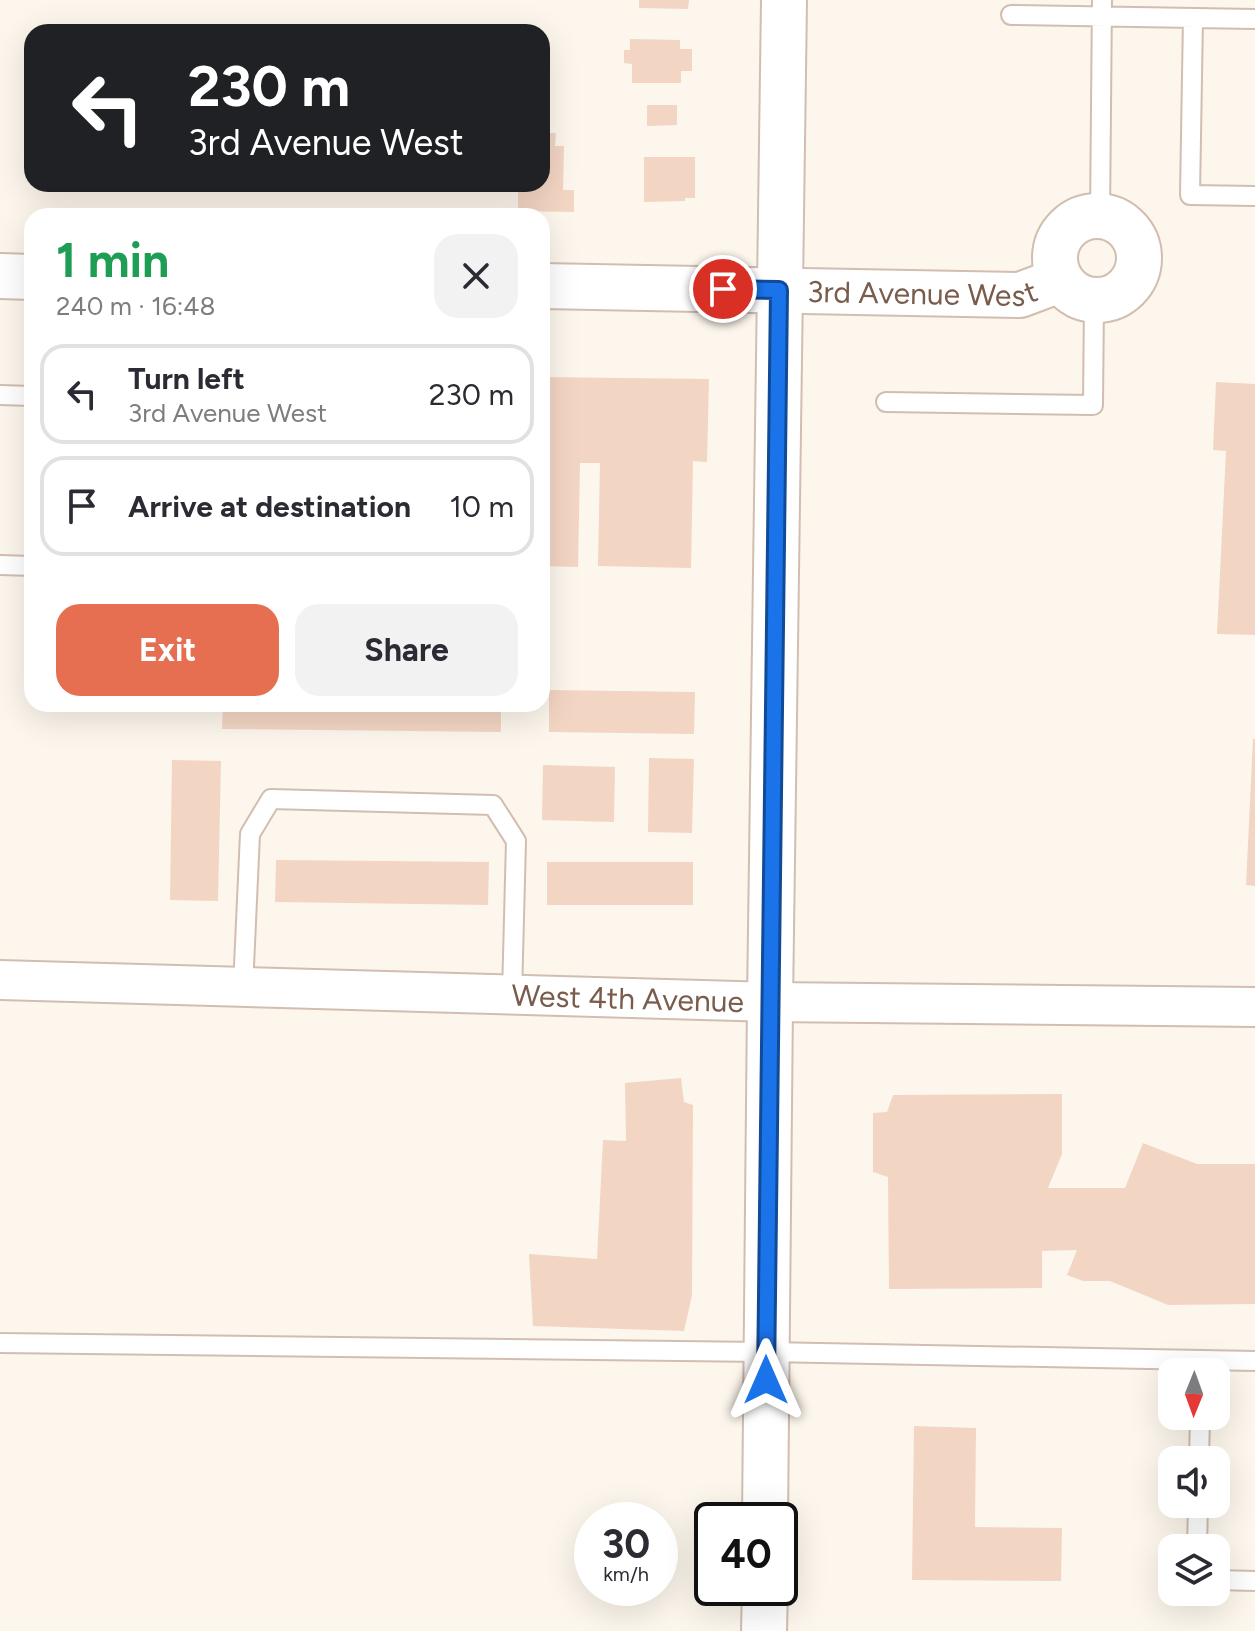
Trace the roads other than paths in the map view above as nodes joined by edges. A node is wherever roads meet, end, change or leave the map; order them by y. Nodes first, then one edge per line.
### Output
1 (784, 0) edge
2 (1102, 8) edge
3 (1011, 15) dead end
4 (1193, 18) junction
5 (1255, 19) edge
6 (1255, 196) edge
7 (1100, 216) junction
8 (0, 276) edge
9 (24, 277) edge
10 (550, 286) edge
11 (779, 290) junction
12 (1077, 290) junction
13 (0, 395) edge
14 (24, 396) edge
15 (886, 402) dead end
16 (0, 565) edge
17 (24, 566) edge
18 (0, 980) edge
19 (243, 988) junction
20 (512, 995) junction
21 (770, 1002) junction
22 (1255, 1007) edge
23 (0, 1343) edge
24 (767, 1352) junction
25 (1255, 1361) edge
26 (1230, 1363) edge
27 (1158, 1365) edge
28 (765, 1502) edge
29 (1230, 1580) edge
30 (1255, 1581) edge
31 (765, 1606) edge
32 (764, 1631) edge

1 - 11 street
2 - 3 lane
2 - 4 lane
2 - 7 lane
4 - 5 lane
4 - 6 lane
7 - 12 street
7 - 12 street
8 - 9 street
10 - 11 street, 3rd Avenue West
11 - 12 street, 3rd Avenue West
11 - 21 street
12 - 15 lane
13 - 14 lane
16 - 17 lane
18 - 19 street, West 4th Avenue
19 - 20 street, West 4th Avenue
19 - 20 lane
20 - 21 street, West 4th Avenue
21 - 22 street, West 4th Avenue
21 - 24 street
23 - 24 lane
24 - 27 lane
24 - 28 street
25 - 26 lane
29 - 30 lane
31 - 32 street

